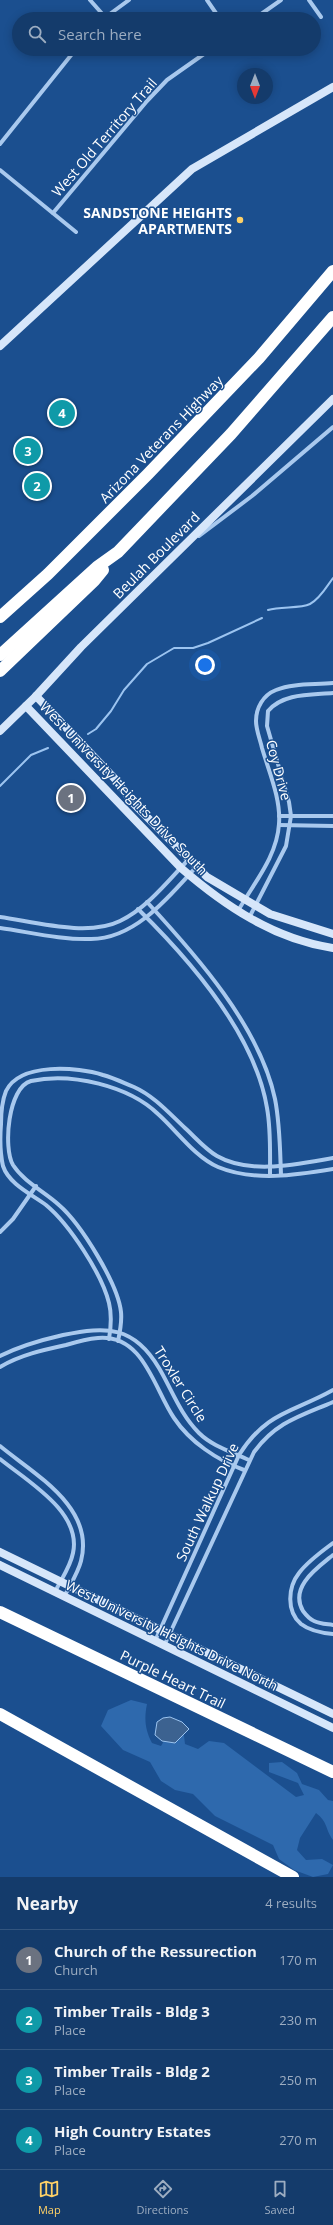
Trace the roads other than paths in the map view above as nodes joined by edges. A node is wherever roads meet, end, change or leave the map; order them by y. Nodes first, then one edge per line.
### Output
1 (90, 0) edge
2 (130, 0) edge
3 (207, 0) edge
4 (281, 0) edge
5 (309, 0) edge
6 (99, 12) edge
7 (113, 12) edge
8 (215, 12) edge
9 (264, 12) edge
10 (317, 12) edge
11 (70, 56) edge
12 (201, 56) edge
13 (333, 87) edge
14 (0, 144) edge
15 (0, 170) edge
16 (53, 213) junction
17 (76, 232) dead end
18 (333, 271) edge
19 (333, 317) edge
20 (0, 346) edge
21 (333, 400) edge
22 (333, 428) edge
23 (179, 551) junction
24 (118, 552) junction
25 (0, 617) edge
26 (0, 655) edge
27 (0, 671) edge
28 (333, 683) edge
29 (333, 693) edge
30 (36, 696) junction
31 (26, 706) junction
32 (258, 709) junction
33 (268, 711) junction
34 (0, 731) edge
35 (279, 816) junction
36 (291, 816) junction
37 (333, 816) edge
38 (279, 825) junction
39 (290, 826) junction
40 (333, 826) edge
41 (188, 860) junction
42 (196, 867) junction
43 (181, 868) junction
44 (189, 875) junction
45 (244, 900) junction
46 (147, 902) junction
47 (256, 906) junction
48 (138, 909) junction
49 (154, 910) junction
50 (238, 911) junction
51 (0, 917) edge
52 (146, 917) junction
53 (249, 918) junction
54 (0, 928) edge
55 (333, 934) edge
56 (333, 948) edge
57 (1, 1118) edge
58 (10, 1119) junction
59 (333, 1158) edge
60 (270, 1165) junction
61 (280, 1166) junction
62 (333, 1169) edge
63 (270, 1175) junction
64 (281, 1175) junction
65 (36, 1186) junction
66 (30, 1194) junction
67 (0, 1232) edge
68 (110, 1330) junction
69 (120, 1332) junction
70 (109, 1339) junction
71 (118, 1341) junction
72 (0, 1356) edge
73 (0, 1367) edge
74 (333, 1390) edge
75 (333, 1402) edge
76 (0, 1446) edge
77 (239, 1455) junction
78 (0, 1459) edge
79 (249, 1460) junction
80 (234, 1466) junction
81 (244, 1470) junction
82 (333, 1543) edge
83 (0, 1552) edge
84 (333, 1555) edge
85 (309, 1562) junction
86 (0, 1565) edge
87 (316, 1569) junction
88 (60, 1582) junction
89 (70, 1586) junction
90 (55, 1592) junction
91 (64, 1597) junction
92 (0, 1612) edge
93 (333, 1625) edge
94 (160, 1630) junction
95 (170, 1634) junction
96 (333, 1634) edge
97 (154, 1642) junction
98 (164, 1647) junction
99 (0, 1714) edge
100 (333, 1714) edge
101 (333, 1728) edge
102 (333, 1772) edge
103 (293, 1877) edge

1 - 6 street
2 - 7 street
3 - 8 street
4 - 9 street
5 - 10 street
11 - 14 street
12 - 16 street, West Old Territory Trail
13 - 20 street
15 - 16 street
16 - 17 street
18 - 25 highway, Arizona Veterans Highway
19 - 24 highway
21 - 23 street, Beulah Boulevard
22 - 23 street
23 - 30 street, Beulah Boulevard
24 - 26 highway
24 - 27 highway
28 - 32 street
29 - 33 street
30 - 31 street, Beulah Boulevard
30 - 41 street, West University Heights Drive South
31 - 34 street, Beulah Boulevard
31 - 43 street, West University Heights Drive South
32 - 33 street
32 - 35 street, Coy Drive
33 - 36 street, Coy Drive
35 - 36 street
35 - 38 street, Coy Drive
36 - 37 street
36 - 39 street, Coy Drive
38 - 39 street
38 - 45 street, Coy Drive
39 - 40 street
39 - 47 street, Coy Drive
41 - 42 street, West University Heights Drive South
41 - 43 street
42 - 44 street
42 - 45 street, West University Heights Drive South
43 - 44 street, West University Heights Drive South
43 - 46 street
44 - 49 street
44 - 50 street, West University Heights Drive South
45 - 47 street, West University Heights Drive South
45 - 50 street, Coy Drive
46 - 48 street
46 - 49 street
47 - 53 street, Coy Drive
47 - 55 street, West University Heights Drive South
48 - 51 street
48 - 52 street
49 - 52 street
49 - 61 street
50 - 53 street, West University Heights Drive South
52 - 54 street
52 - 60 street
53 - 56 street, West University Heights Drive South
57 - 58 street
57 - 60 street
57 - 66 street
58 - 63 street
58 - 65 street
59 - 61 street
60 - 61 street
60 - 63 street
61 - 64 street
62 - 64 street
63 - 64 street
65 - 66 street
65 - 69 street
66 - 67 street
66 - 68 street
68 - 69 street, Troxler Circle
68 - 70 street
68 - 72 street, Troxler Circle
69 - 71 street
69 - 77 street, Troxler Circle
70 - 71 street, Troxler Circle
70 - 73 street, Troxler Circle
71 - 80 street, Troxler Circle
74 - 77 street, South Walkup Drive
75 - 79 street, South Walkup Drive
76 - 89 street
77 - 79 street, Troxler Circle
77 - 80 street, South Walkup Drive
78 - 88 street
79 - 81 street, South Walkup Drive
80 - 81 street, Troxler Circle
80 - 94 street, South Walkup Drive
81 - 95 street, South Walkup Drive
82 - 85 street
83 - 88 street, West University Heights Drive North
84 - 87 street
85 - 87 street
85 - 96 street
86 - 90 street, West University Heights Drive North
87 - 93 street
88 - 89 street, West University Heights Drive North
88 - 90 street
89 - 91 street
89 - 94 street, West University Heights Drive North
90 - 91 street, West University Heights Drive North
91 - 97 street, West University Heights Drive North
92 - 102 highway, Purple Heart Trail
94 - 95 street, West University Heights Drive North
94 - 97 street, South Walkup Drive
95 - 98 street, South Walkup Drive
95 - 100 street, West University Heights Drive North
97 - 98 street, West University Heights Drive North
98 - 101 street, West University Heights Drive North
99 - 103 highway

